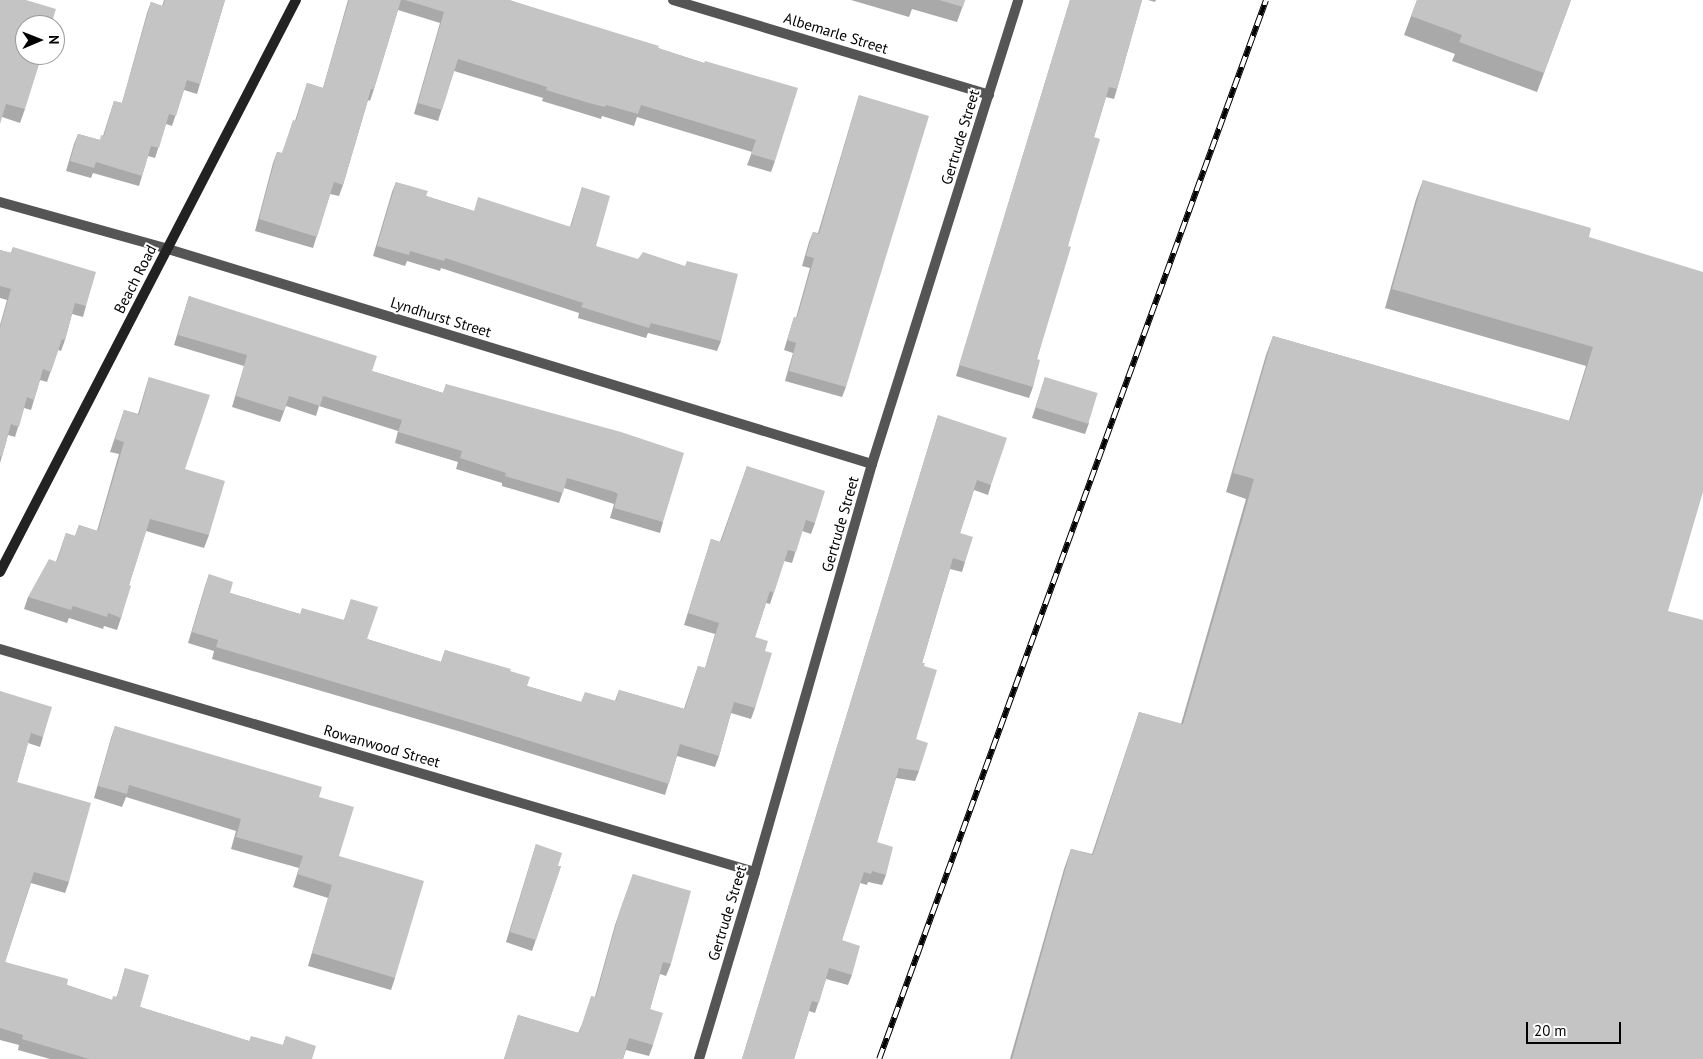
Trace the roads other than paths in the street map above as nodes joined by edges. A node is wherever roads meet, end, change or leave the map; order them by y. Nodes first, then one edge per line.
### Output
1 (296, 0) edge
2 (673, 0) edge
3 (1018, 0) edge
4 (989, 94) junction
5 (0, 202) edge
6 (168, 249) junction
7 (872, 464) junction
8 (0, 572) edge
9 (0, 649) edge
10 (756, 872) junction
11 (699, 1059) edge

1 - 6 street, Beach Road
2 - 4 street, Albemarle Street
3 - 4 street, Gertrude Street
4 - 7 street, Gertrude Street
5 - 6 street, Lyndhurst Street
6 - 7 street, Lyndhurst Street
6 - 8 street, Beach Road
7 - 10 street, Gertrude Street
9 - 10 street, Rowanwood Street
10 - 11 street, Gertrude Street

